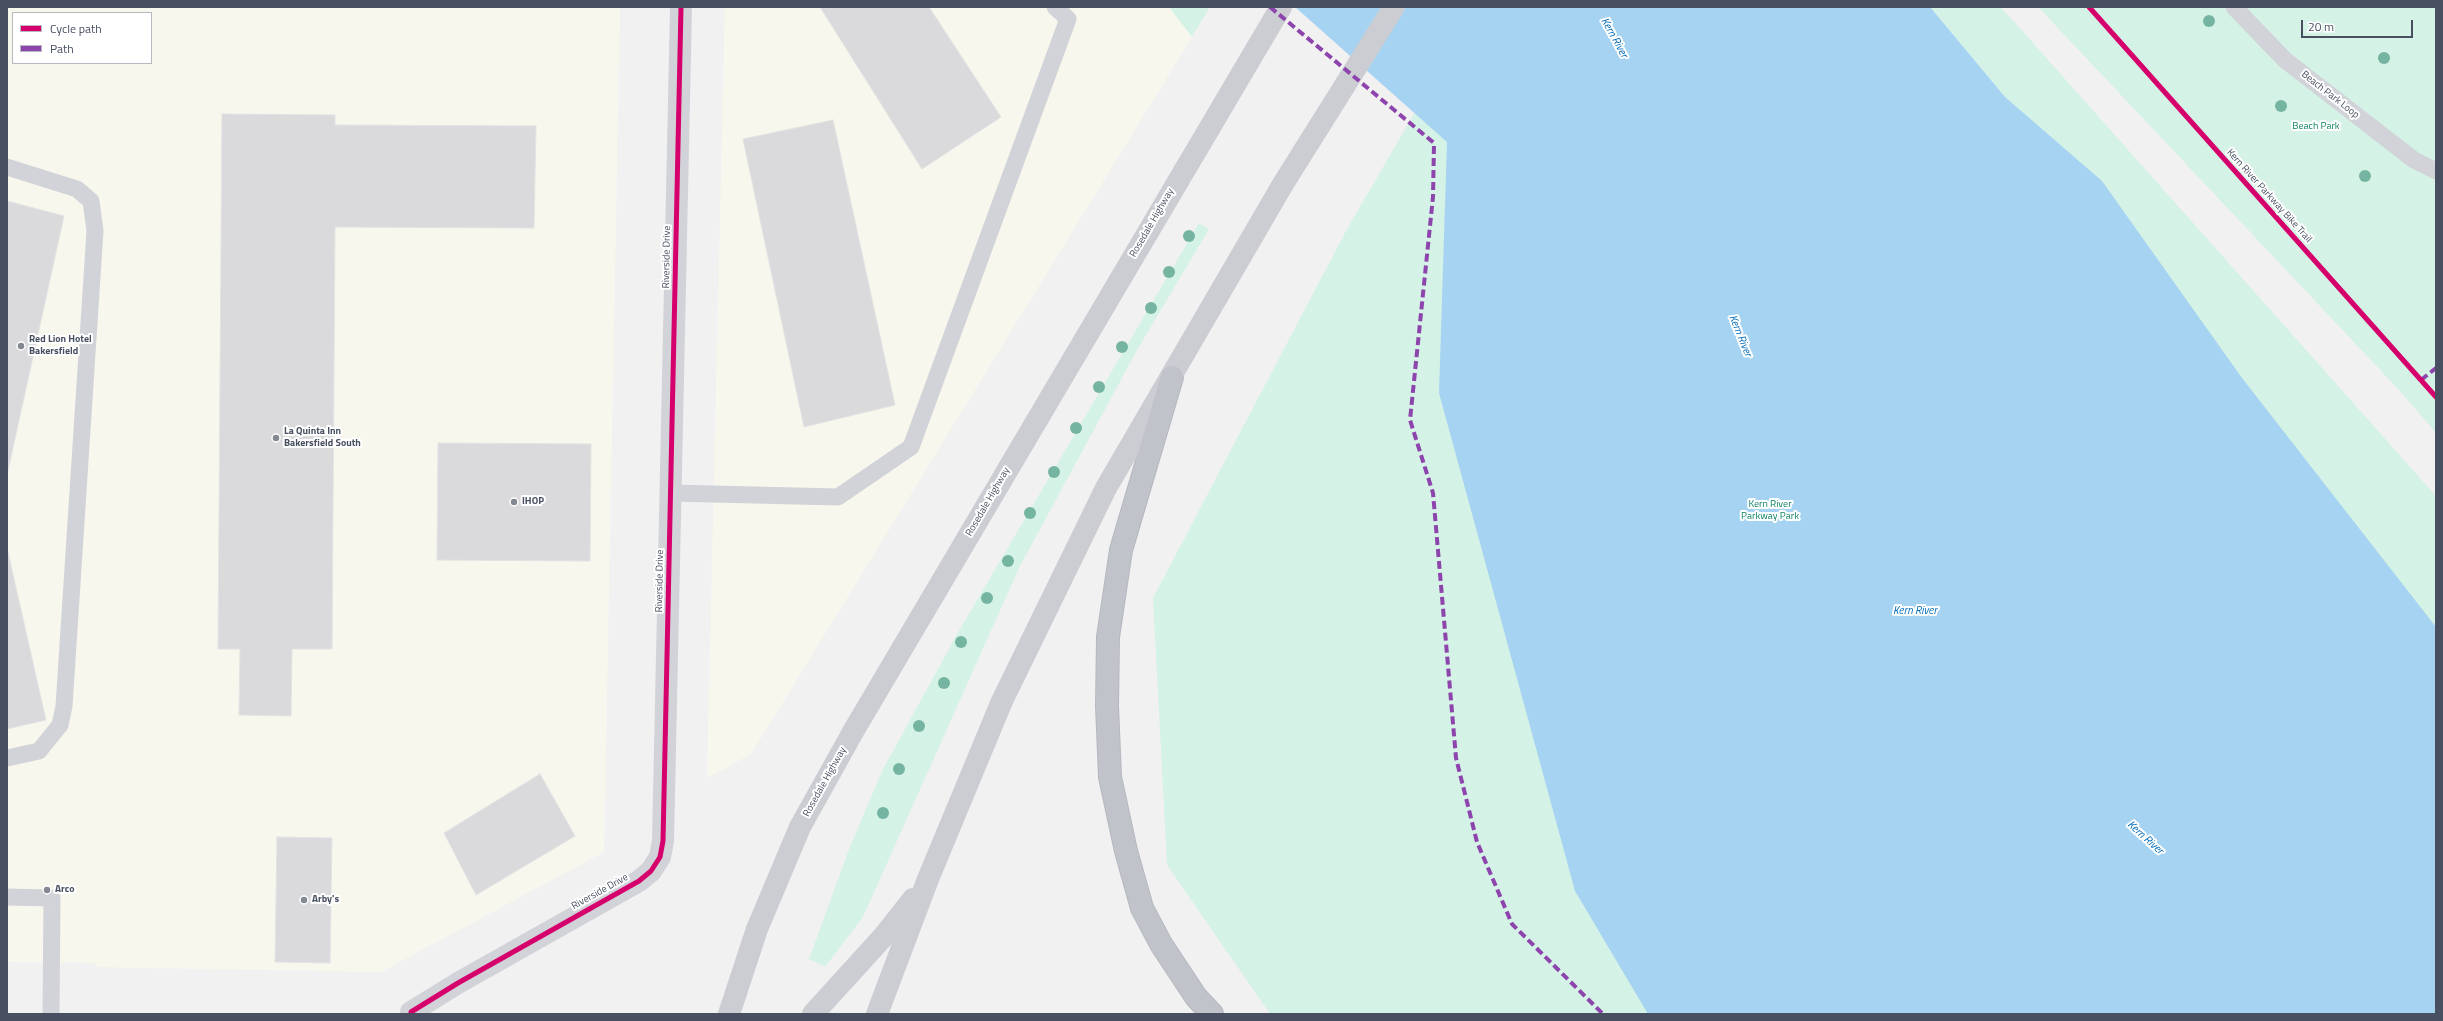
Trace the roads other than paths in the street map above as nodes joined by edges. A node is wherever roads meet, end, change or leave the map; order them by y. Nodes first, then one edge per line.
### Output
1 (681, 7) edge
2 (1055, 7) edge
3 (1281, 7) edge
4 (1394, 7) edge
5 (2234, 7) edge
6 (7, 167) edge
7 (2436, 171) edge
8 (1172, 377) junction
9 (671, 493) junction
10 (7, 758) edge
11 (928, 879) junction
12 (7, 897) edge
13 (51, 1014) edge
14 (411, 1014) edge
15 (729, 1014) edge
16 (813, 1014) edge
17 (877, 1014) edge
18 (1212, 1014) edge

1 - 9 street, Riverside Drive
2 - 9 lane
3 - 15 main road, Rosedale Highway
4 - 8 main road
5 - 7 lane, Beach Park Loop
6 - 10 lane
8 - 11 main road
8 - 18 highway
9 - 14 street, Riverside Drive
11 - 16 main road
11 - 17 main road
12 - 13 lane

